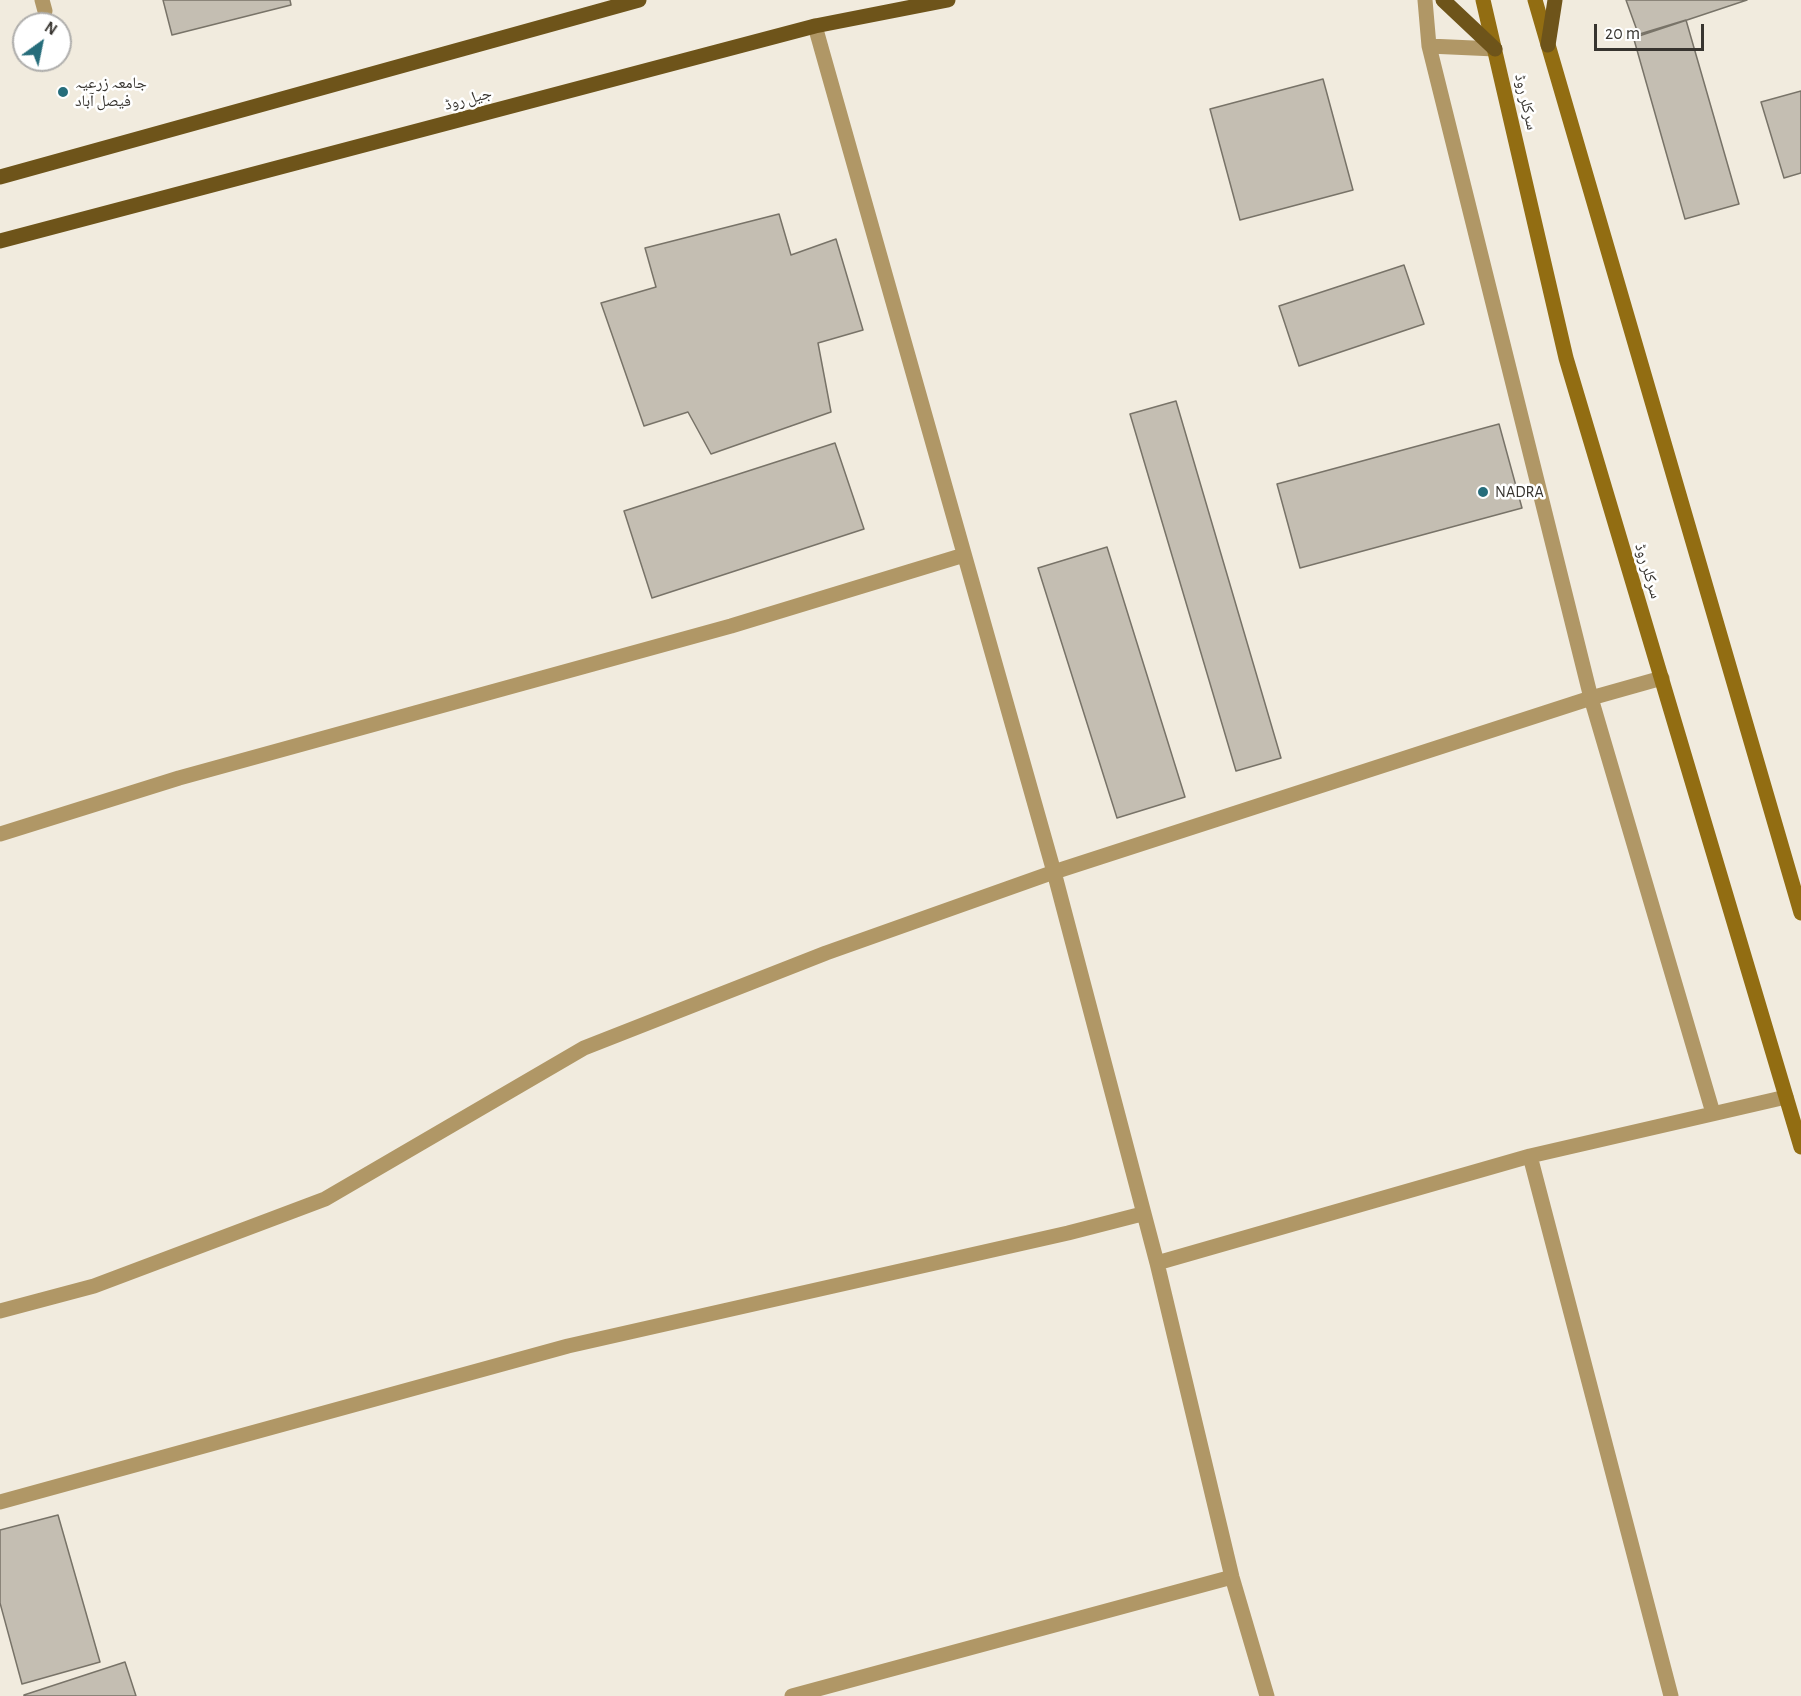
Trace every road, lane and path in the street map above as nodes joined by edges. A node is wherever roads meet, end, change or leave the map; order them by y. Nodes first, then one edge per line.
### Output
1 (639, 0) edge
2 (948, 0) edge
3 (1425, 0) edge
4 (1443, 0) edge
5 (1483, 0) edge
6 (1534, 0) edge
7 (1555, 0) edge
8 (815, 26) junction
9 (1548, 45) junction
10 (1429, 46) junction
11 (1495, 49) junction
12 (0, 177) edge
13 (0, 241) edge
14 (964, 555) junction
15 (1662, 678) junction
16 (1591, 698) junction
17 (0, 834) edge
18 (1054, 872) junction
19 (1801, 913) edge
20 (1786, 1097) junction
21 (1713, 1113) junction
22 (1801, 1147) edge
23 (1530, 1156) junction
24 (1142, 1214) junction
25 (1157, 1263) junction
26 (0, 1311) edge
27 (0, 1502) edge
28 (1232, 1577) junction
29 (792, 1696) edge
30 (1267, 1696) edge
31 (1671, 1696) edge

1 - 12 main road
2 - 8 main road, جیل روڈ
3 - 10 street
4 - 11 main road
5 - 11 main road, سرکلر روڈ
6 - 9 main road
7 - 9 main road
8 - 13 main road, جیل روڈ
8 - 14 street
9 - 19 main road
10 - 11 street
10 - 16 street
11 - 15 main road, سرکلر روڈ
14 - 17 street
14 - 18 street
15 - 16 street
15 - 20 main road, سرکلر روڈ
16 - 18 street
16 - 21 street
18 - 24 street
18 - 26 street
20 - 21 street
20 - 22 main road, سرکلر روڈ
21 - 23 street
23 - 25 street
23 - 31 street
24 - 25 street
24 - 27 street
25 - 28 street
28 - 29 street
28 - 30 street

